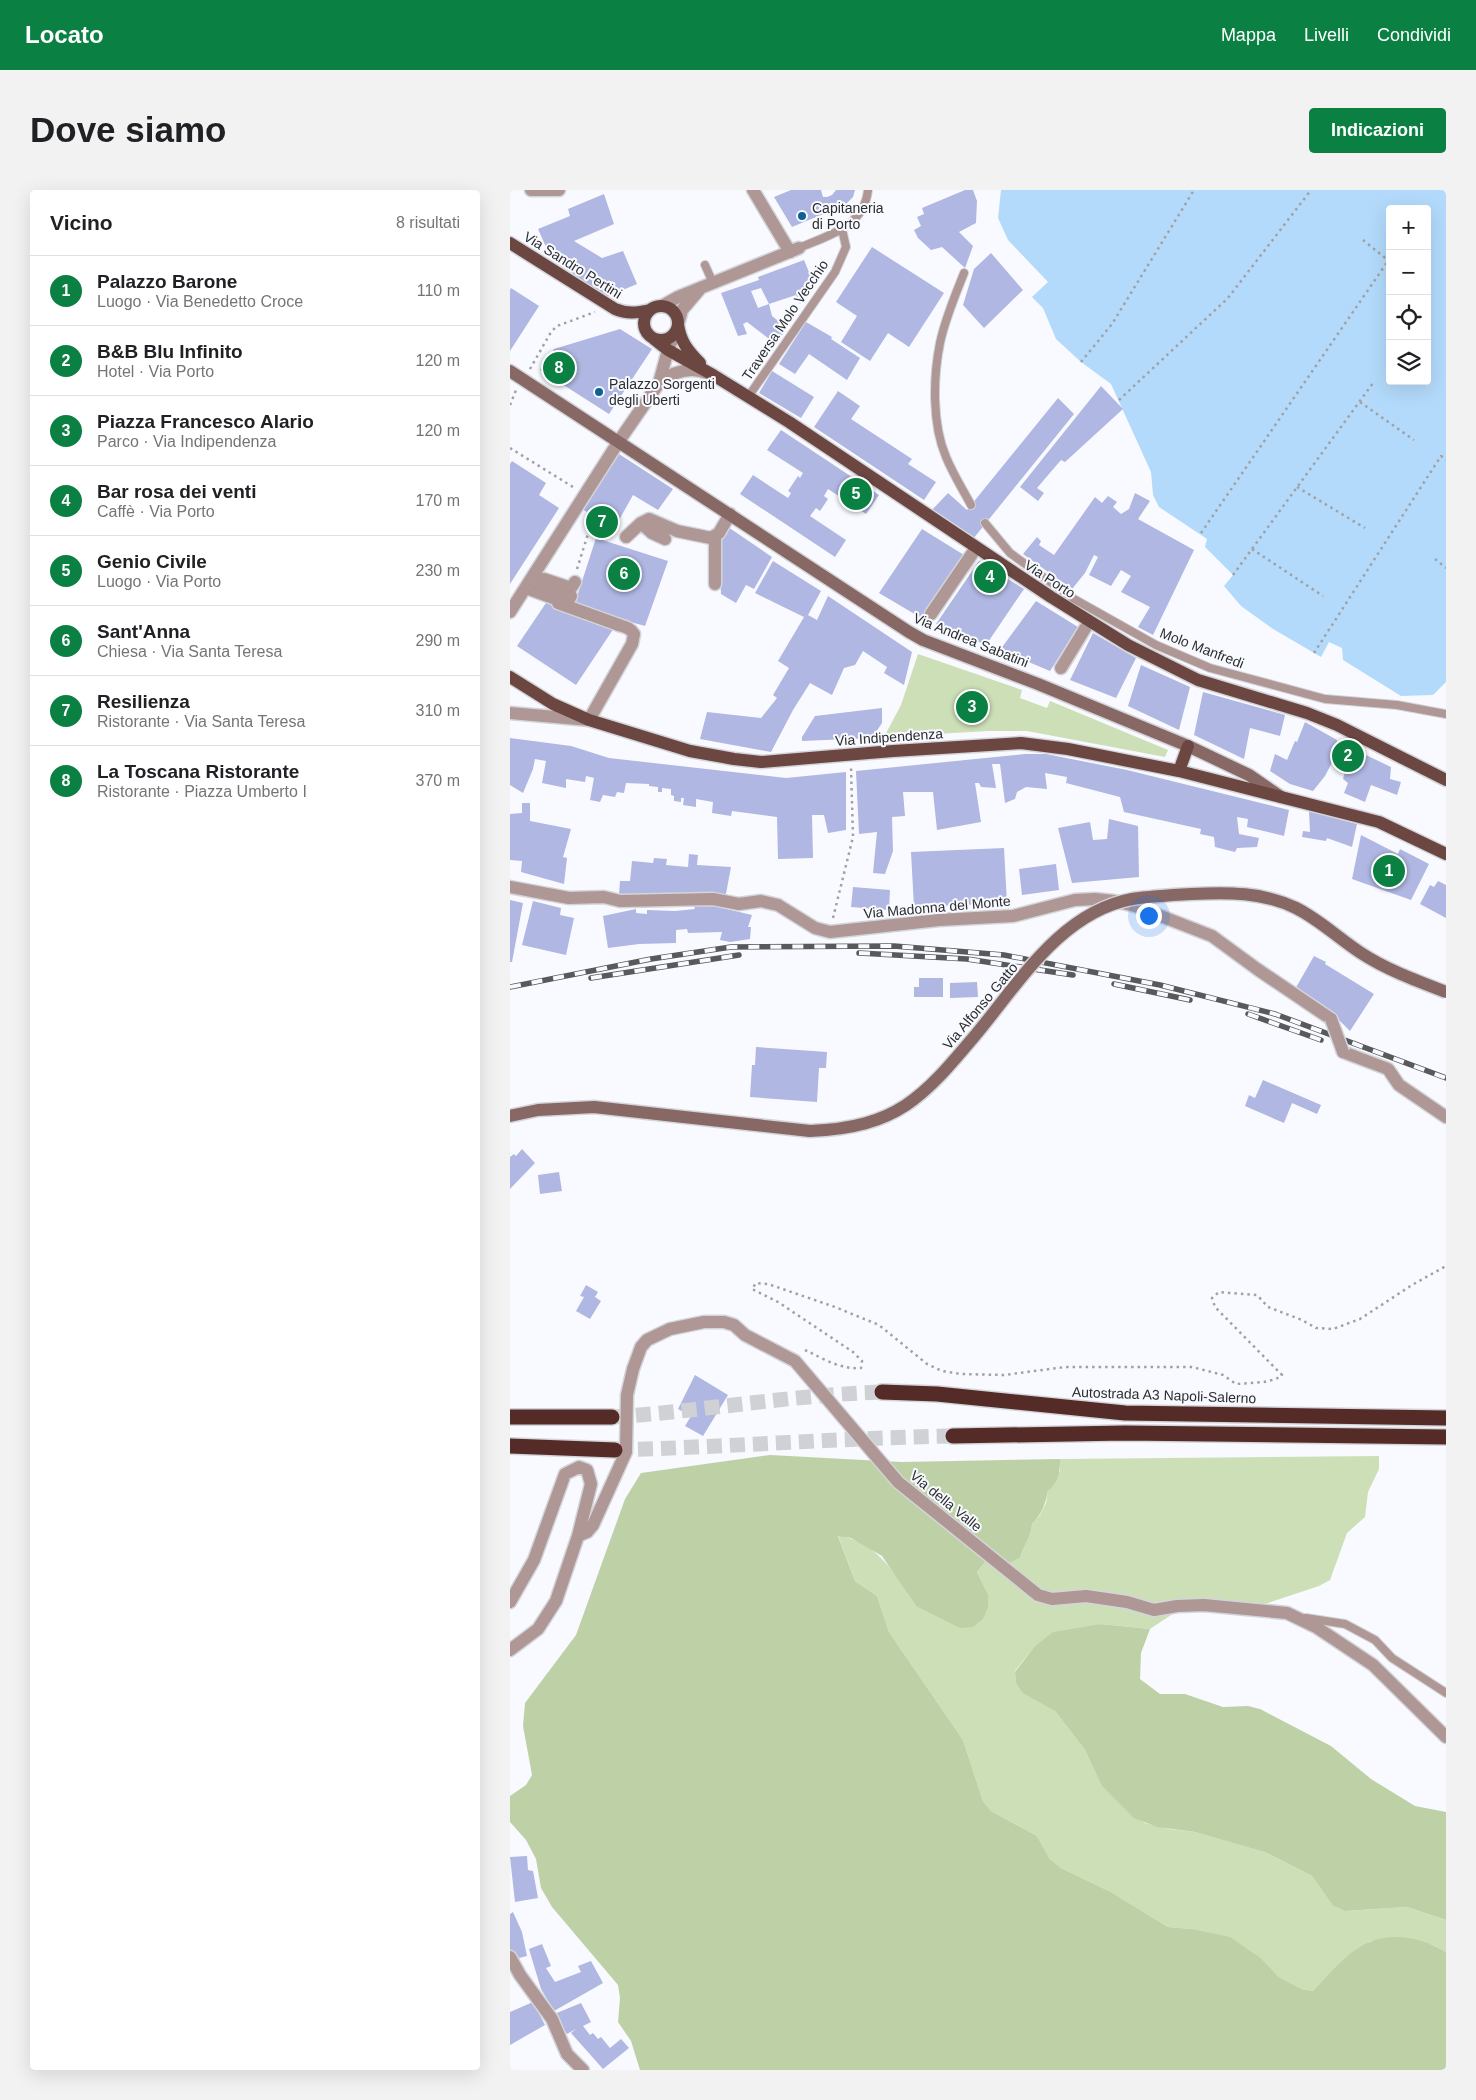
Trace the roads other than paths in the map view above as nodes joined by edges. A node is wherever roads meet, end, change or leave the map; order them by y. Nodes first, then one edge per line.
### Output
1 (532, 190) edge
2 (559, 190) edge
3 (753, 190) edge
4 (868, 190) edge
5 (864, 208) junction
6 (872, 212) dead end
7 (842, 229) junction
8 (510, 243) edge
9 (795, 250) junction
10 (705, 265) dead end
11 (964, 273) dead end
12 (708, 285) junction
13 (656, 308) junction
14 (677, 326) junction
15 (654, 339) junction
16 (668, 350) junction
17 (510, 370) edge
18 (713, 375) junction
19 (659, 383) junction
20 (748, 397) junction
21 (619, 441) junction
22 (971, 505) dead end
23 (730, 514) junction
24 (641, 523) junction
25 (985, 524) dead end
26 (626, 537) road end
27 (715, 537) junction
28 (665, 539) dead end
29 (976, 548) junction
30 (1010, 554) junction
31 (1002, 565) junction
32 (575, 579) road end
33 (715, 584) dead end
34 (524, 590) junction
35 (510, 612) edge
36 (931, 614) dead end
37 (1089, 622) junction
38 (1060, 668) dead end
39 (510, 677) edge
40 (528, 688) junction
41 (510, 713) edge
42 (1446, 714) edge
43 (524, 715) junction
44 (589, 720) junction
45 (1188, 746) junction
46 (1179, 771) junction
47 (1446, 780) edge
48 (1281, 797) junction
49 (1446, 854) edge
50 (510, 887) edge
51 (1446, 992) edge
52 (510, 1116) edge
53 (1446, 1117) edge
54 (882, 1392) tunnel mouth
55 (612, 1417) tunnel mouth
56 (510, 1418) edge
57 (1439, 1418) edge
58 (953, 1436) tunnel mouth
59 (1438, 1437) edge
60 (510, 1446) edge
61 (615, 1450) tunnel mouth
62 (578, 1536) junction
63 (510, 1602) edge
64 (1296, 1616) junction
65 (510, 1650) edge
66 (1446, 1693) edge
67 (1446, 1737) edge
68 (510, 1957) edge
69 (583, 2070) edge

1 - 2 street
3 - 9 street
4 - 5 lane
5 - 6 lane
5 - 7 lane
7 - 9 lane
7 - 20 lane, Traversa Molo Vecchio
8 - 13 main road, Via Sandro Pertini
9 - 12 street
10 - 12 lane
11 - 22 lane
12 - 13 street
12 - 14 street
13 - 14 main road
13 - 15 main road
14 - 15 main road
14 - 16 street
14 - 18 main road, Via Porto
15 - 16 main road, Via Porto
16 - 18 main road, Via Porto
16 - 19 street
17 - 21 main road, Via Andrea Sabatini
18 - 19 street
18 - 20 main road, Via Porto
19 - 21 street
20 - 29 main road, Via Porto
21 - 23 main road, Via Andrea Sabatini
21 - 34 street
23 - 27 street
23 - 45 main road, Via Andrea Sabatini
24 - 26 street
24 - 27 street
24 - 28 street
25 - 30 lane, Molo Manfredi
27 - 33 street
29 - 31 main road, Via Porto
29 - 36 street
30 - 31 lane
30 - 42 lane, Molo Manfredi
31 - 37 main road, Via Porto
32 - 34 street
34 - 35 street
34 - 44 street
37 - 38 street
37 - 47 main road, Via Porto
39 - 40 main road, Via Indipendenza
40 - 43 street
40 - 44 main road, Via Indipendenza
41 - 43 street
43 - 44 street
44 - 46 main road, Via Indipendenza
45 - 46 main road
45 - 48 main road, Via Andrea Sabatini
46 - 48 main road, Via Indipendenza
48 - 49 main road, Via Indipendenza
50 - 53 street, Via Madonna del Monte, bridge
51 - 52 main road, Via Alfonso Gatto, bridge
54 - 57 highway, Autostrada A3 Napoli-Salerno
55 - 56 highway
58 - 59 highway
60 - 61 highway
62 - 63 street
62 - 64 street, Via della Valle
62 - 65 street
64 - 66 lane
64 - 67 street, Via della Valle
68 - 69 street

